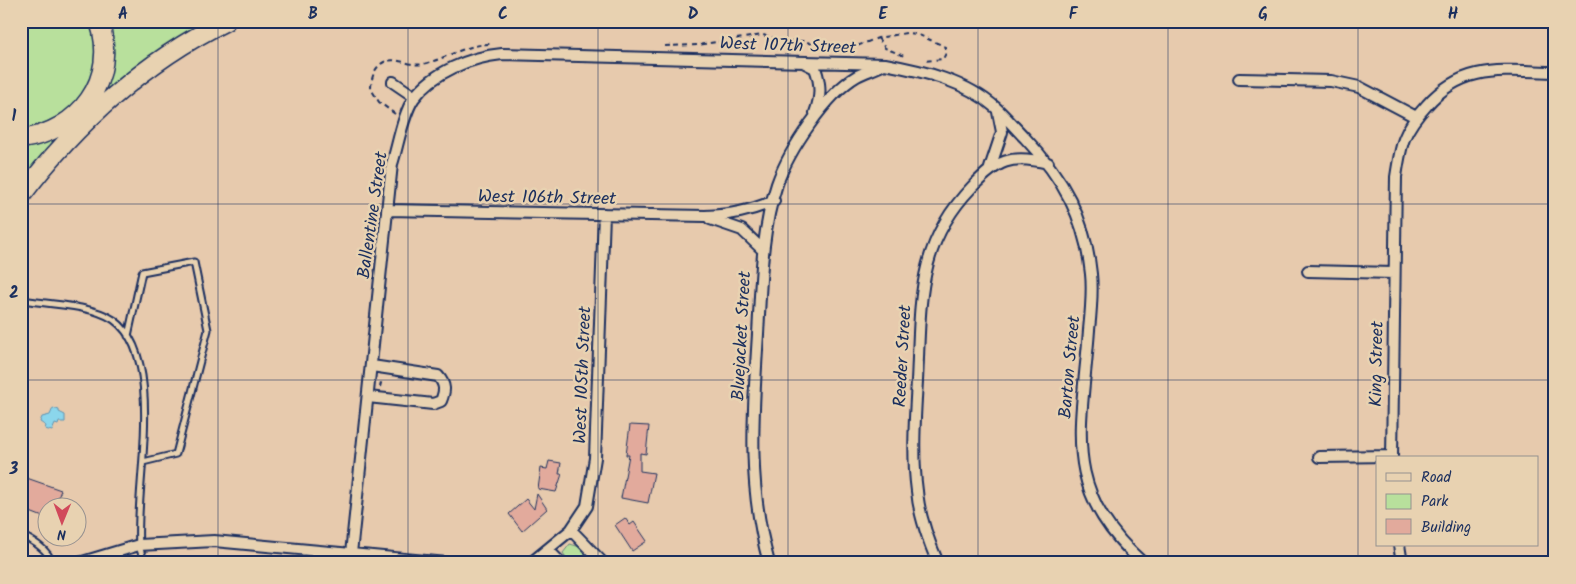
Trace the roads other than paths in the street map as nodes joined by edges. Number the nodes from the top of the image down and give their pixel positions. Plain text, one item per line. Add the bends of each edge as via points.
1 (99, 21) edge
2 (226, 21) edge
3 (802, 61) junction
4 (885, 64) junction
5 (1555, 72) edge
6 (1239, 79) dead end
7 (393, 82) dead end
8 (414, 97) junction
9 (995, 107) junction
10 (1416, 117) junction
11 (812, 121) junction
12 (21, 140) edge
13 (1049, 163) junction
14 (990, 168) junction
15 (21, 196) edge
16 (774, 201) junction
17 (388, 210) junction
18 (604, 214) junction
19 (705, 216) junction
20 (762, 249) junction
21 (1308, 271) dead end
22 (1394, 272) junction
23 (21, 300) edge
24 (128, 336) junction
25 (372, 366) junction
26 (368, 397) junction
27 (1392, 456) edge
28 (1376, 457) edge
29 (1319, 458) dead end
30 (143, 462) junction
31 (571, 530) junction
32 (21, 535) edge
33 (139, 545) junction
34 (1399, 546) edge
35 (548, 550) junction
36 (350, 558) edge
37 (52, 563) edge
38 (79, 563) edge
39 (145, 563) edge
40 (448, 563) edge
41 (526, 563) edge
42 (561, 563) edge
43 (602, 563) edge
44 (769, 563) edge
45 (938, 563) edge
46 (1143, 563) edge
47 (1402, 563) edge

1 - 12 highway via 104,57 96,87 88,101 70,121 48,134
2 - 15 highway via 171,52 117,93 76,130
3 - 4 street, West 107th Street
3 - 8 street, West 107th Street via 502,54 468,61 448,70
3 - 11 street, Bluejacket Street via 815,68 820,83 820,101
4 - 9 street, West 107th Street via 947,80
4 - 11 street, Bluejacket Street via 857,76 832,97
5 - 10 street via 1488,72 1467,76 1441,89
6 - 10 street via 1331,81 1366,90
7 - 8 street
8 - 17 street, Ballentine Street via 392,164
9 - 13 street, West 107th Street
9 - 14 street, Reeder Street via 1002,132
10 - 22 street, King Street via 1405,132 1400,147 1396,177
11 - 16 street, Bluejacket Street via 788,161
13 - 14 street, Reeder Street via 1028,158 1001,162
13 - 46 street, Barton Street via 1078,216 1091,274 1092,298 1080,419 1084,471 1091,495 1114,535
14 - 45 street, Reeder Street via 944,221 923,280 914,467 922,518
16 - 19 street, West 106th Street via 732,216
16 - 20 street, Bluejacket Street
17 - 18 street, West 106th Street
17 - 25 street, Ballentine Street
18 - 19 street, West 106th Street
18 - 31 street, West 105th Street via 595,458 587,506
19 - 20 street, West 106th Street via 742,230
20 - 44 street, Bluejacket Street via 752,439 756,500
21 - 22 street
22 - 27 street, King Street
23 - 24 lane via 95,311 114,320
24 - 30 lane via 140,358 142,374
24 - 30 lane via 142,272 194,262 208,330 206,340 176,454
25 - 26 street, Ballentine Street
25 - 26 street via 438,376 444,382 445,391 441,401 433,404
26 - 36 street, Ballentine Street
28 - 29 street, King Street
30 - 33 lane
31 - 35 street, West 105th Street
31 - 43 street
32 - 37 lane via 40,546
33 - 36 street via 214,541
33 - 38 street
33 - 39 lane
34 - 47 street
35 - 41 street, West 105th Street
35 - 42 street
36 - 40 street

